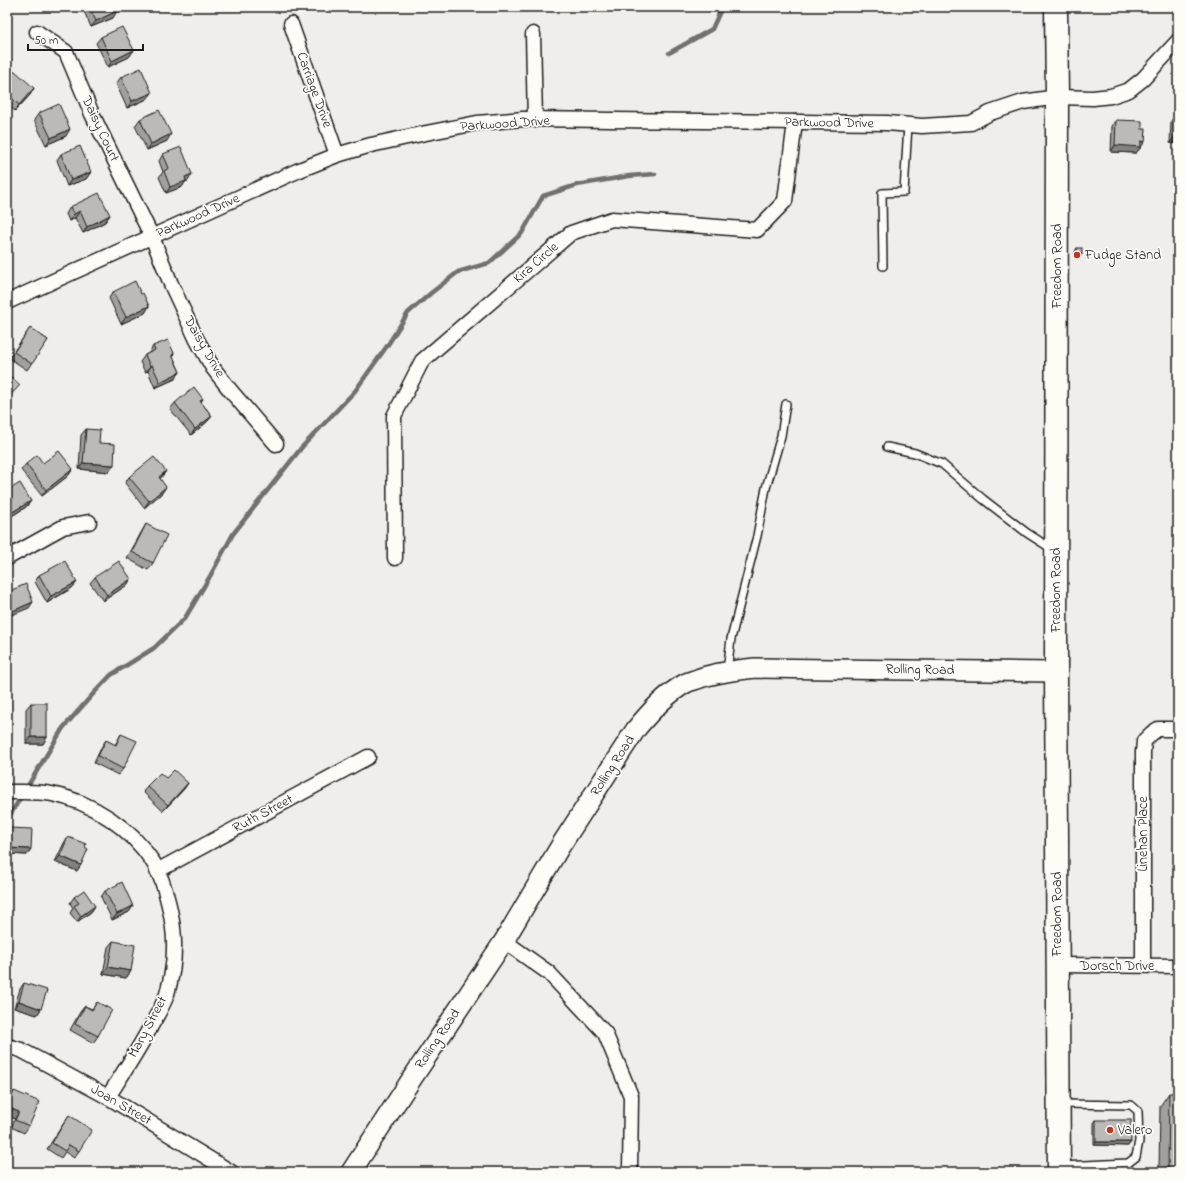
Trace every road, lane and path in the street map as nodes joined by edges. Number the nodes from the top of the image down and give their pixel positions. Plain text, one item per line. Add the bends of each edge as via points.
1 (1056, 7) edge
2 (291, 24) dead end
3 (37, 32) dead end
4 (533, 34) dead end
5 (1178, 41) edge
6 (1057, 97) junction
7 (535, 120) junction
8 (795, 122) junction
9 (908, 125) junction
10 (337, 155) junction
11 (152, 237) junction
12 (883, 266) dead end
13 (7, 302) edge
14 (786, 404) dead end
15 (276, 444) dead end
16 (887, 447) dead end
17 (89, 522) dead end
18 (1056, 551) junction
19 (7, 558) edge
20 (395, 558) dead end
21 (727, 671) junction
22 (1056, 672) junction
23 (1178, 729) edge
24 (368, 757) dead end
25 (7, 792) edge
26 (157, 871) junction
27 (504, 941) junction
28 (1143, 965) junction
29 (1057, 966) junction
30 (1178, 966) edge
31 (7, 1046) edge
32 (108, 1096) junction
33 (1058, 1104) junction
34 (1059, 1169) edge
35 (231, 1172) edge
36 (351, 1172) edge
37 (630, 1172) edge

1 - 6 main road, Freedom Road
2 - 10 street, Carriage Drive
3 - 11 street, Daisy Court via 66,52 92,114
4 - 7 street
5 - 6 street, Parkwood Drive via 1143,80 1129,90 1111,96
6 - 9 street, Parkwood Drive via 1022,102 990,113 971,123
6 - 18 main road, Freedom Road
7 - 8 street, Parkwood Drive
7 - 10 street, Parkwood Drive via 477,123 371,145
8 - 9 street, Parkwood Drive
8 - 20 street, Kira Circle via 785,201 757,230 612,219 571,233 422,361 394,416
9 - 12 lane via 904,192 882,193
10 - 11 street, Parkwood Drive
11 - 13 street, Parkwood Drive
11 - 15 street, Daisy Drive via 197,340 213,368
14 - 21 lane via 781,436 766,488 758,536 731,639
16 - 18 lane via 915,453 942,464 1014,524
17 - 19 street via 63,527
18 - 22 main road, Freedom Road
21 - 22 street, Rolling Road via 763,668
21 - 27 street, Rolling Road via 687,682 649,712 561,845
22 - 29 main road, Freedom Road
23 - 28 street, Linehan Place via 1158,729 1144,741
24 - 26 street, Ruth Street
25 - 26 street, Mary Street via 51,793 89,806 122,827 142,847
26 - 32 street, Mary Street via 168,900 174,934 172,971 166,995 156,1017
27 - 36 street, Rolling Road
27 - 37 street via 548,973 605,1033 631,1096
28 - 29 street, Dorsch Drive
28 - 30 street, Dorsch Drive
29 - 33 main road, Freedom Road
31 - 32 street, Joan Street via 21,1050
32 - 35 street, Joan Street
33 - 34 main road, Freedom Road
33 - 34 lane via 1131,1105 1138,1111 1136,1157 1128,1163

